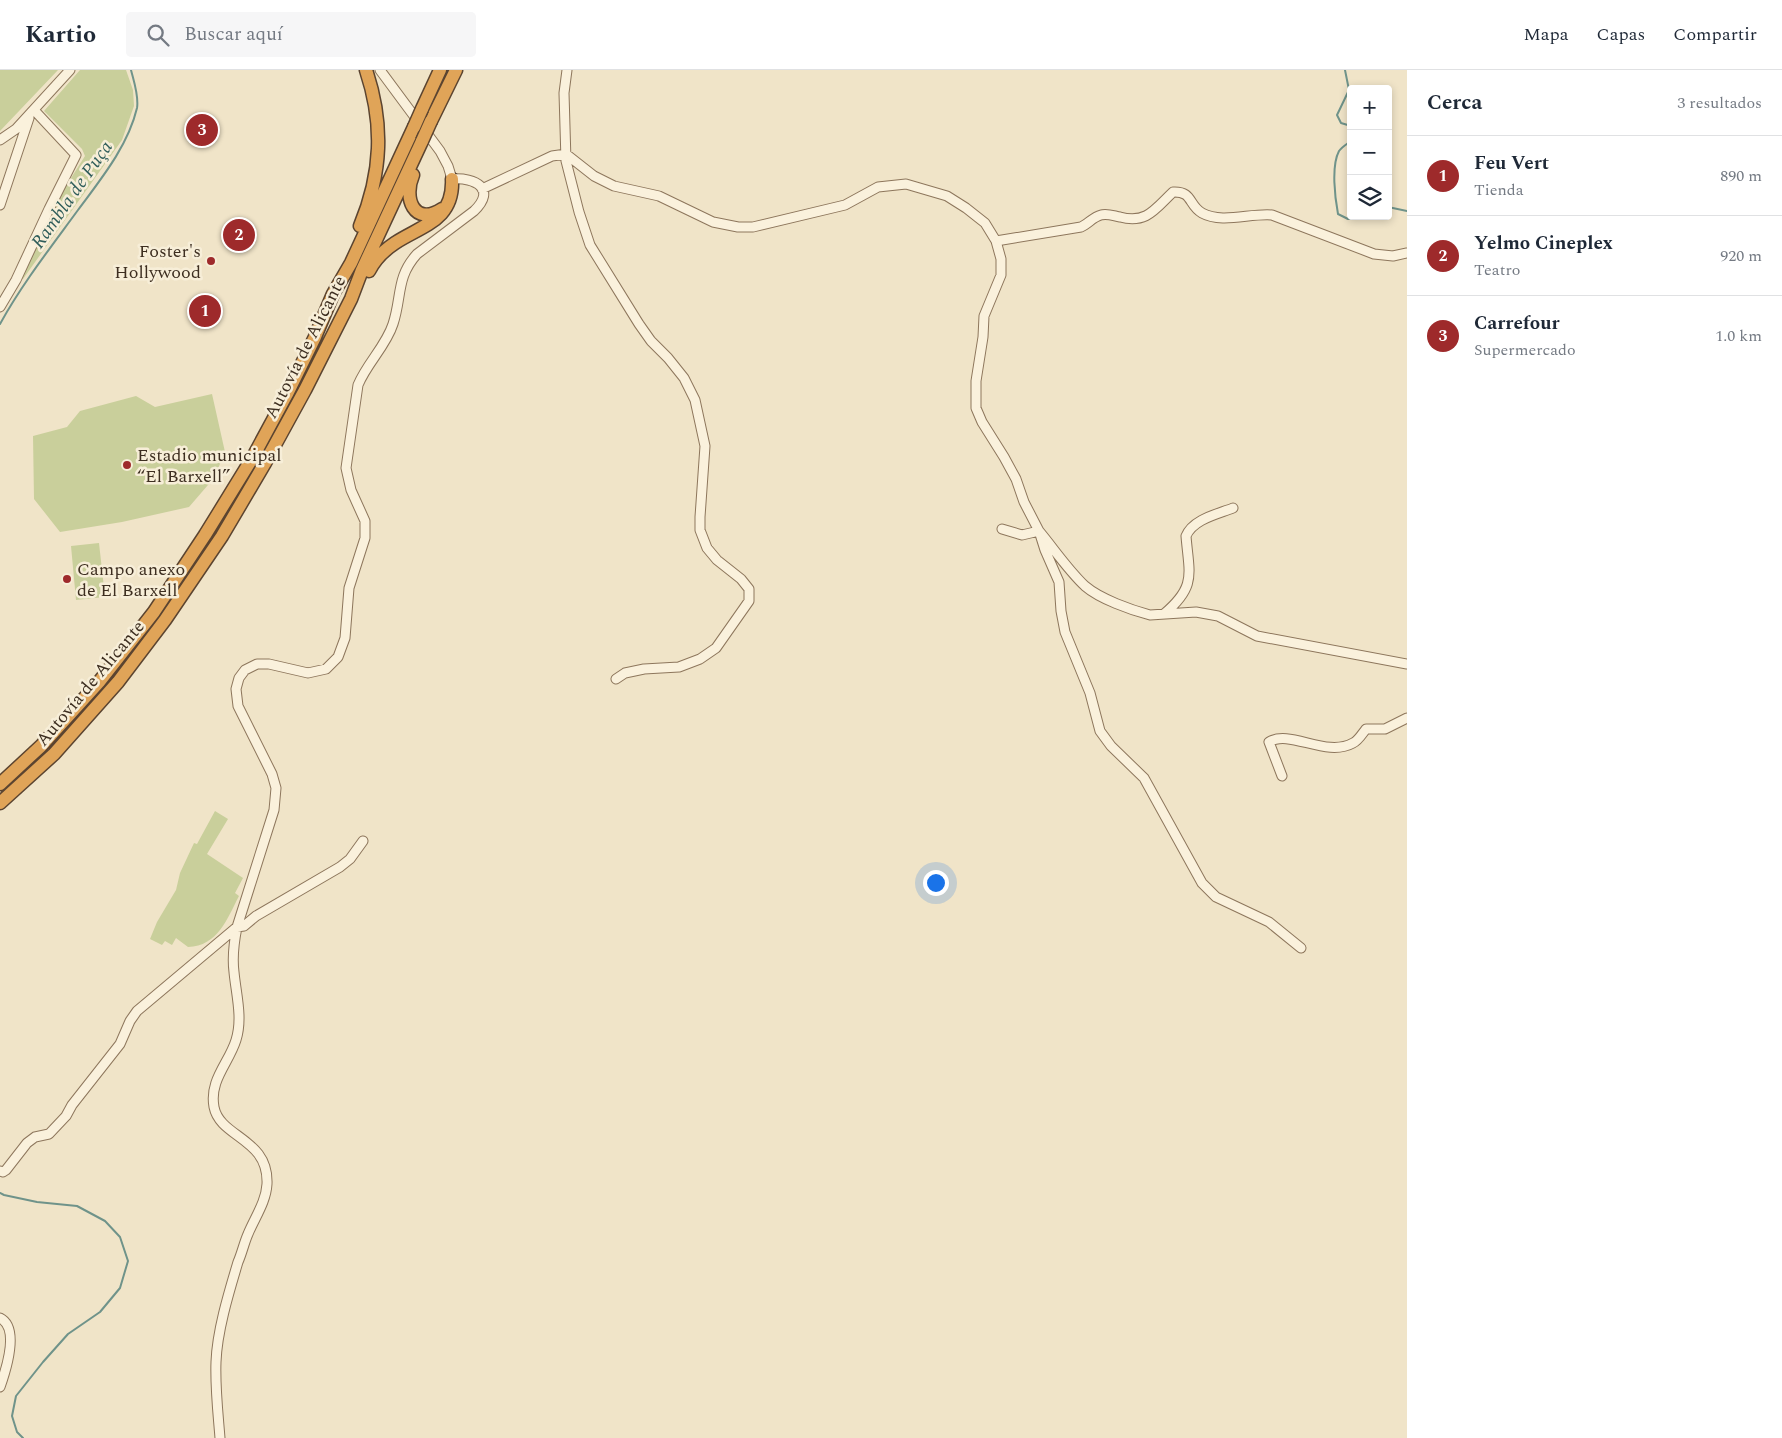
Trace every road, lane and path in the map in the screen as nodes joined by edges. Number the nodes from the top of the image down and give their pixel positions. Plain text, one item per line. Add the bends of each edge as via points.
1 (70, 70) edge
2 (366, 70) edge
3 (380, 70) edge
4 (440, 70) edge
5 (456, 70) edge
6 (567, 70) edge
7 (32, 113) junction
8 (1, 138) edge
9 (422, 141) junction
10 (566, 154) junction
11 (452, 178) junction
12 (3, 188) edge
13 (482, 189) junction
14 (448, 204) junction
15 (0, 205) edge
16 (996, 241) junction
17 (1407, 253) edge
18 (334, 294) junction
19 (351, 298) junction
20 (0, 307) edge
21 (1233, 508) dead end
22 (1002, 529) dead end
23 (1040, 532) junction
24 (1164, 614) junction
25 (1407, 664) edge
26 (616, 679) dead end
27 (1407, 718) edge
28 (1282, 776) dead end
29 (0, 784) edge
30 (2, 802) edge
31 (363, 842) dead end
32 (237, 927) junction
33 (1301, 948) dead end
34 (0, 1171) edge
35 (0, 1318) edge
36 (0, 1387) edge
37 (220, 1438) edge

1 - 7 street
2 - 18 highway via 378,116 377,170
3 - 11 street via 440,151
4 - 18 highway, Autovía de Alicante, bridge
5 - 9 highway, Autovía de Alicante, bridge
6 - 10 street via 564,94
7 - 8 street
7 - 12 street
7 - 20 street via 76,155
9 - 14 highway via 419,160 409,184 410,202 416,211 426,215
9 - 19 highway, Autovía de Alicante
10 - 13 street via 552,156
10 - 16 street via 594,176 614,186 659,196 713,222 738,227 765,225 844,205 878,187 906,184 947,196 966,208 985,223
10 - 26 street via 590,245 638,324 684,378 695,400 705,446 700,530 707,548 749,589 749,601 716,648 700,659 679,667 625,672
11 - 13 street via 472,180
11 - 14 highway
12 - 15 street
13 - 32 street via 484,198 478,206 417,254 404,271 393,324 358,385 346,468 364,521 365,538 349,588 345,638 338,657 326,668 308,673 257,664 245,670 239,678 236,689 238,706 276,788 274,810
14 - 19 highway via 429,225 384,251
16 - 17 street via 1081,227 1099,215 1139,219 1149,215 1173,192 1180,191 1202,213 1219,218 1272,215 1374,254 1393,256
16 - 23 street via 1001,275 984,316 976,408 1008,464
18 - 29 highway, Autovía de Alicante via 253,458 160,604 99,682 41,746
19 - 30 highway, Autovía de Alicante via 265,463 222,536 165,620 118,682 60,747
21 - 24 street via 1201,521 1188,531 1191,573 1186,589
22 - 23 street via 1022,535
23 - 24 street via 1086,587 1142,613
23 - 33 street via 1060,582 1065,632 1090,693 1100,731 1144,778 1202,883 1216,897 1269,922
24 - 25 street via 1196,612 1218,616 1257,636
27 - 28 street via 1393,727 1366,729 1353,743 1331,749 1273,739 1269,742
31 - 32 street via 340,867 244,926
32 - 34 street via 137,1011 116,1050 66,1116 49,1134 35,1137 27,1143 6,1170
32 - 37 street via 233,947 239,1022 236,1039 212,1093 214,1108 221,1120 262,1159 267,1185 265,1199 248,1234 234,1277 221,1329 216,1361
35 - 36 street via 8,1324 10,1332

